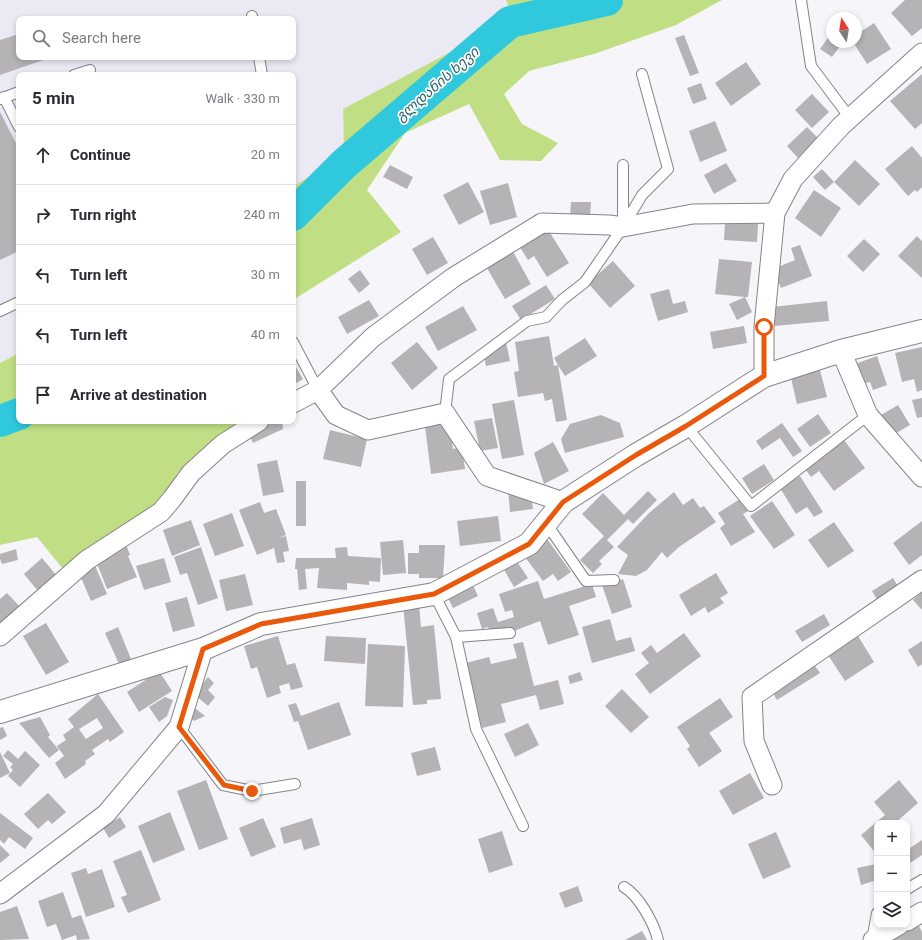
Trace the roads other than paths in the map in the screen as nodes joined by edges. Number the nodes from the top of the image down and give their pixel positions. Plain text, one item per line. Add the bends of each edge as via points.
1 (801, 0) edge
2 (922, 53) edge
3 (260, 60) edge
4 (90, 70) dead end
5 (84, 72) edge
6 (262, 72) edge
7 (642, 74) dead end
8 (16, 93) edge
9 (2, 98) edge
10 (850, 118) junction
11 (16, 122) edge
12 (622, 165) dead end
13 (775, 213) junction
14 (623, 227) junction
15 (16, 303) edge
16 (0, 311) edge
17 (922, 331) edge
18 (296, 348) edge
19 (841, 351) junction
20 (764, 376) junction
21 (318, 390) junction
22 (296, 401) edge
23 (445, 413) junction
24 (868, 415) junction
25 (254, 424) edge
26 (686, 426) junction
27 (922, 477) edge
28 (563, 502) junction
29 (546, 523) junction
30 (614, 580) dead end
31 (922, 580) edge
32 (434, 594) junction
33 (510, 633) dead end
34 (0, 636) edge
35 (456, 637) junction
36 (203, 649) junction
37 (0, 712) edge
38 (179, 727) junction
39 (295, 784) dead end
40 (772, 785) dead end
41 (523, 826) dead end
42 (922, 880) edge
43 (624, 887) dead end
44 (910, 888) edge
45 (0, 894) edge
46 (922, 912) edge
47 (910, 918) edge
48 (874, 928) edge
49 (894, 928) edge
50 (658, 940) edge
51 (872, 940) edge

1 - 10 lane via 811,66
2 - 10 street
3 - 6 lane
4 - 5 lane
7 - 14 lane via 668,169 642,195
8 - 9 lane
9 - 11 lane
10 - 13 street via 793,179
12 - 14 lane
13 - 14 street via 694,214
13 - 20 street via 764,327
14 - 21 street via 542,223 454,277 373,336
14 - 23 lane via 585,282 546,317 527,322 449,379
15 - 16 lane
17 - 19 street
18 - 21 lane
19 - 20 street
19 - 24 street
20 - 26 street
21 - 22 street
21 - 23 street via 336,415 368,430
23 - 28 street via 487,476
24 - 26 lane via 751,506
24 - 27 street
25 - 34 street via 223,444 191,473 161,512 87,560
26 - 28 street
28 - 29 street
29 - 30 lane via 586,582
29 - 32 street via 529,544
31 - 40 street via 752,697 754,741
32 - 35 lane
32 - 36 street via 261,624
33 - 35 lane
35 - 41 lane via 476,729
36 - 37 street
36 - 38 street
38 - 39 lane via 224,785 252,791
38 - 45 street via 106,814
42 - 44 lane
43 - 50 lane via 644,908
46 - 47 street
48 - 51 lane
49 - 51 street

